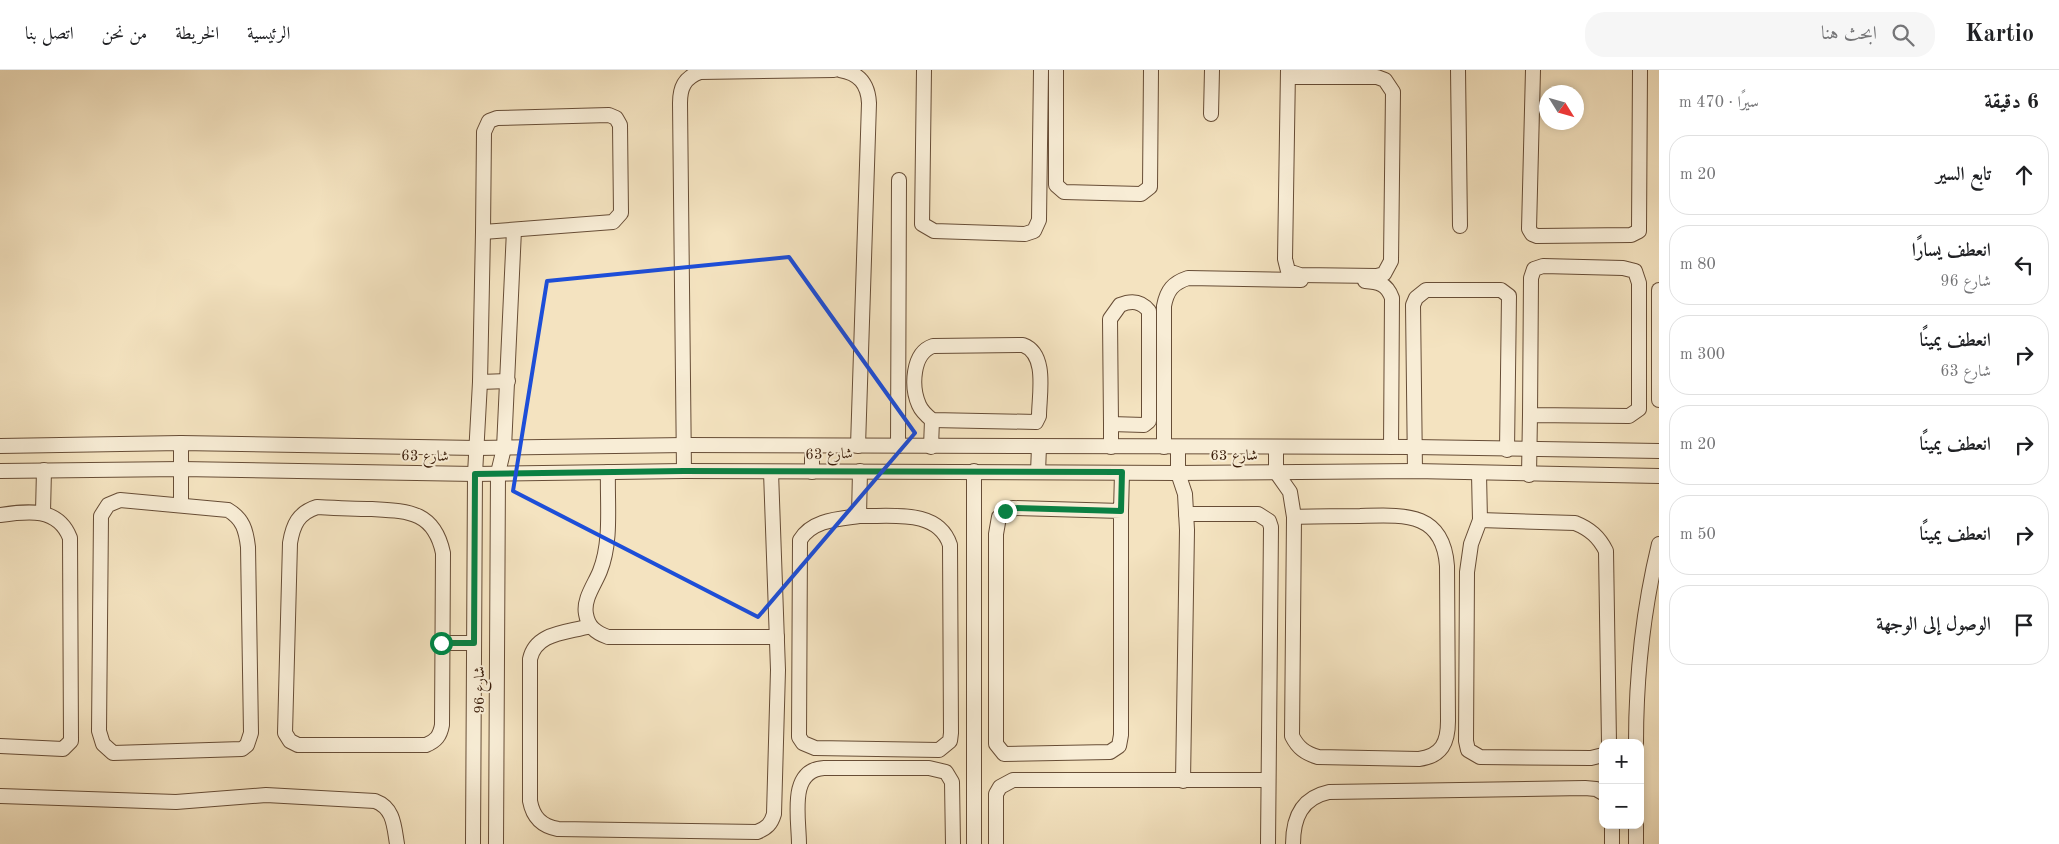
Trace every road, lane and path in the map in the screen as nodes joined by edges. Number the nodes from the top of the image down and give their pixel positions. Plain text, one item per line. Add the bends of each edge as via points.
1 (834, 70) edge
2 (840, 70) edge
3 (924, 70) edge
4 (1041, 70) edge
5 (1056, 70) edge
6 (1151, 70) edge
7 (1212, 70) edge
8 (1458, 70) edge
9 (1533, 70) edge
10 (1640, 70) edge
11 (1288, 73) edge
12 (1211, 114) dead end
13 (899, 180) dead end
14 (1460, 226) dead end
15 (514, 230) junction
16 (483, 232) junction
17 (1659, 290) edge
18 (508, 381) junction
19 (480, 382) junction
20 (1659, 400) edge
21 (1530, 415) junction
22 (932, 420) junction
23 (1030, 423) junction
24 (1111, 424) junction
25 (181, 443) junction
26 (0, 446) edge
27 (684, 446) junction
28 (858, 446) junction
29 (898, 446) junction
30 (931, 446) junction
31 (812, 447) junction
32 (1034, 447) junction
33 (1111, 447) junction
34 (1391, 447) junction
35 (1414, 447) junction
36 (477, 448) junction
37 (504, 448) junction
38 (1171, 448) junction
39 (1276, 448) junction
40 (1507, 450) junction
41 (1529, 450) junction
42 (1659, 451) edge
43 (182, 469) junction
44 (44, 470) junction
45 (0, 471) edge
46 (684, 471) junction
47 (860, 471) junction
48 (974, 471) junction
49 (1415, 471) junction
50 (608, 472) junction
51 (771, 472) junction
52 (812, 472) junction
53 (1038, 472) junction
54 (1122, 472) junction
55 (1276, 472) junction
56 (1178, 473) junction
57 (475, 474) junction
58 (498, 474) junction
59 (1478, 474) junction
60 (1529, 475) junction
61 (1659, 476) edge
62 (181, 505) junction
63 (1121, 511) junction
64 (43, 512) junction
65 (1186, 514) junction
66 (0, 515) edge
67 (860, 516) junction
68 (1294, 517) junction
69 (1480, 520) junction
70 (1659, 544) edge
71 (590, 626) junction
72 (777, 636) junction
73 (441, 643) junction
74 (474, 643) junction
75 (1609, 739) edge
76 (1636, 739) edge
77 (0, 746) edge
78 (1599, 756) edge
79 (1183, 780) junction
80 (1268, 780) junction
81 (1599, 791) edge
82 (0, 796) edge
83 (1612, 829) edge
84 (1636, 829) edge
85 (397, 844) edge
86 (473, 844) edge
87 (496, 844) edge
88 (799, 844) edge
89 (952, 844) edge
90 (974, 844) edge
91 (996, 844) edge
92 (1268, 844) edge
93 (1293, 844) edge
94 (1612, 844) edge
95 (1636, 844) edge

1 - 27 lane via 700,72 686,79 682,86
2 - 28 lane via 858,77 869,93
3 - 4 lane via 922,224 934,231 1025,234 1034,231 1039,220
5 - 6 lane via 1056,185 1064,192 1142,194 1150,186
7 - 12 lane
8 - 14 lane
9 - 10 lane via 1529,228 1537,236 1634,234 1639,231
11 - 11 lane via 1285,259 1288,271 1300,275 1384,274 1391,261 1393,92 1390,85 1377,77
13 - 29 lane
15 - 16 lane
15 - 16 lane, شارع 96 via 619,219 620,125 616,118 609,115 497,118 489,121 484,132
15 - 18 lane, شارع 96
16 - 19 lane, شارع 96
17 - 20 lane
18 - 19 lane
18 - 37 lane, شارع 96
19 - 36 lane, شارع 96
21 - 21 lane via 1635,414 1639,402 1639,283 1635,271 1629,268 1543,266 1534,269 1531,278
21 - 41 lane
22 - 23 lane
22 - 23 lane via 919,406 916,396 917,362 925,348 1023,345 1034,351 1039,362 1039,416 1036,422
22 - 30 lane
23 - 32 lane
24 - 24 lane via 1110,319 1120,305 1136,302 1149,311 1150,420 1144,425
24 - 33 lane
25 - 26 lane, شارع 63
25 - 36 lane, شارع 63
25 - 43 lane
27 - 31 lane, شارع 63
27 - 37 lane, شارع 63
27 - 46 lane
28 - 29 lane, شارع 63
28 - 31 lane, شارع 63
29 - 30 lane, شارع 63
30 - 32 lane, شارع 63
31 - 52 lane
32 - 33 lane, شارع 63
32 - 53 lane
33 - 38 lane, شارع 63
34 - 35 lane, شارع 63
34 - 38 lane via 1392,298 1385,286 1371,282 1188,278 1171,287 1164,306
34 - 39 lane, شارع 63
35 - 40 lane, شارع 63
35 - 40 lane via 1413,311 1416,298 1426,290 1500,290 1507,293 1510,300
35 - 49 lane
36 - 37 lane, شارع 63
36 - 57 lane, شارع 96
37 - 58 lane, شارع 96
38 - 39 lane, شارع 63
38 - 56 lane
39 - 55 lane
40 - 41 lane, شارع 63
41 - 42 lane, شارع 63
41 - 60 lane
43 - 44 lane, شارع 63
43 - 57 lane, شارع 63
43 - 62 lane
44 - 45 lane, شارع 63
44 - 64 lane
46 - 50 lane, شارع 63
46 - 51 lane, شارع 63
47 - 48 lane, شارع 63
47 - 52 lane, شارع 63
47 - 67 lane
48 - 53 lane, شارع 63
48 - 90 lane
49 - 55 lane, شارع 63
49 - 59 lane, شارع 63
50 - 58 lane, شارع 63
50 - 71 lane via 606,553 587,599 586,613
51 - 52 lane, شارع 63
51 - 72 lane
53 - 54 lane, شارع 63
54 - 56 lane, شارع 63
54 - 63 lane
55 - 56 lane, شارع 63
55 - 68 lane via 1290,492
56 - 65 lane via 1185,494
57 - 58 lane, شارع 63
57 - 74 lane, شارع 96
58 - 87 lane, شارع 96
59 - 60 lane, شارع 63
59 - 69 lane
60 - 61 lane, شارع 63
62 - 62 lane via 120,500 108,505 101,516 100,732 103,744 113,753 235,750 247,745 251,739 248,547 244,525 228,510
63 - 63 lane via 1013,508 999,517 996,534 996,744 1004,754 1110,752 1119,746
64 - 66 lane
64 - 77 lane via 60,522 70,538 71,740 63,749
65 - 79 lane
65 - 80 lane via 1258,514 1269,521 1271,527
67 - 67 lane via 824,522 805,532 800,540 799,737 815,748 939,750 946,746 951,733 950,545 947,536 927,520
68 - 68 lane via 1292,736 1297,746 1318,757 1420,759 1434,755 1445,744 1448,734 1447,566 1442,541 1434,530 1412,517
69 - 75 lane via 1575,523 1594,533 1601,541 1606,551
69 - 78 lane via 1467,572 1468,750 1475,756 1486,757
70 - 76 lane via 1641,637
71 - 72 lane via 608,638
71 - 72 lane via 542,639 530,659 530,801 536,817 549,827 749,832 766,828 774,814
73 - 73 lane via 442,726 434,741 426,745 298,745 290,741 285,733 290,543 294,524 300,516 317,507 407,511 425,519 437,534 443,553
73 - 74 lane
74 - 86 lane, شارع 96
79 - 80 lane
79 - 91 lane via 1022,780 1006,783 1000,788 995,802
80 - 92 lane
81 - 93 lane via 1585,788 1328,792 1306,803 1298,814 1293,826
82 - 85 lane via 176,802 266,795 375,801 391,814
83 - 94 lane
84 - 95 lane
88 - 89 lane via 798,790 806,773 815,768 929,768 946,772 952,782

